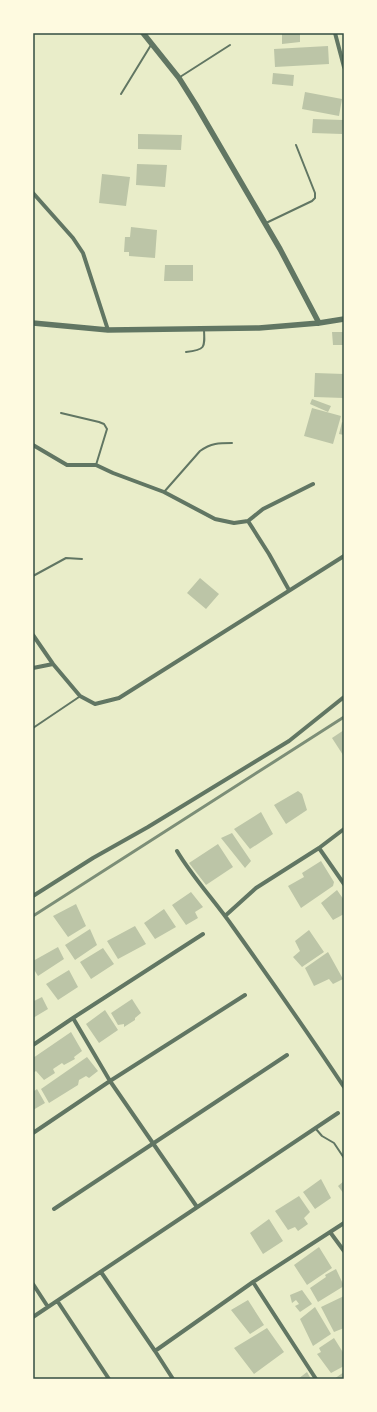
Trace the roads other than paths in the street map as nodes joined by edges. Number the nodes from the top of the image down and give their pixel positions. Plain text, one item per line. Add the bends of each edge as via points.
1 (143, 33) edge
2 (335, 33) edge
3 (152, 44) junction
4 (230, 45) dead end
5 (344, 65) edge
6 (179, 78) junction
7 (121, 94) dead end
8 (296, 145) dead end
9 (33, 193) edge
10 (265, 224) junction
11 (344, 319) edge
12 (33, 323) edge
13 (319, 323) junction
14 (204, 328) junction
15 (108, 330) junction
16 (186, 352) dead end
17 (62, 413) dead end
18 (232, 443) dead end
19 (33, 445) edge
20 (96, 465) junction
21 (313, 484) dead end
22 (164, 492) junction
23 (248, 521) junction
24 (344, 556) edge
25 (82, 559) dead end
26 (33, 576) edge
27 (289, 590) junction
28 (33, 635) edge
29 (53, 664) junction
30 (33, 668) edge
31 (80, 696) junction
32 (344, 697) edge
33 (33, 728) edge
34 (344, 829) edge
35 (319, 848) junction
36 (177, 851) dead end
37 (344, 884) edge
38 (33, 896) edge
39 (225, 916) junction
40 (203, 934) dead end
41 (245, 995) dead end
42 (73, 1018) junction
43 (33, 1045) edge
44 (288, 1055) dead end
45 (110, 1081) junction
46 (344, 1087) edge
47 (338, 1113) dead end
48 (316, 1128) junction
49 (33, 1133) edge
50 (152, 1143) junction
51 (344, 1158) edge
52 (197, 1207) junction
53 (54, 1209) dead end
54 (344, 1224) edge
55 (330, 1232) junction
56 (344, 1251) edge
57 (101, 1272) junction
58 (253, 1282) junction
59 (33, 1284) edge
60 (58, 1302) junction
61 (48, 1307) junction
62 (33, 1317) edge
63 (155, 1351) junction
64 (109, 1379) edge
65 (173, 1379) edge
66 (316, 1379) edge

1 - 3 street
2 - 5 street
3 - 6 street
3 - 7 lane
4 - 6 lane
6 - 10 street
8 - 10 lane via 315,198
9 - 15 street via 83,253
10 - 13 street
11 - 13 street
12 - 15 street
13 - 14 street via 259,328
14 - 15 street
14 - 16 lane via 203,348
17 - 20 lane via 104,424 107,429
18 - 22 lane via 213,443 200,451
19 - 20 street via 67,465
20 - 22 street
21 - 23 street via 263,510
22 - 23 street via 215,519 234,523
23 - 27 street
24 - 27 street
25 - 26 lane via 66,558
27 - 31 street via 119,698 95,704
28 - 29 street
29 - 30 street
29 - 31 street
31 - 33 lane
32 - 38 street via 289,741
34 - 35 street
35 - 37 street
35 - 39 street via 256,888
36 - 39 street
39 - 46 street
40 - 42 street
41 - 45 street
42 - 43 street
42 - 45 street
44 - 50 street
45 - 49 street
45 - 50 street
47 - 48 street
48 - 51 lane via 322,1136 334,1143
48 - 52 street
50 - 52 street
50 - 53 street
52 - 57 street
54 - 55 street
55 - 56 street
55 - 58 street
57 - 60 street
57 - 63 street
58 - 63 street
58 - 66 street
59 - 61 street
60 - 61 street
60 - 64 street
61 - 62 street
63 - 65 street

